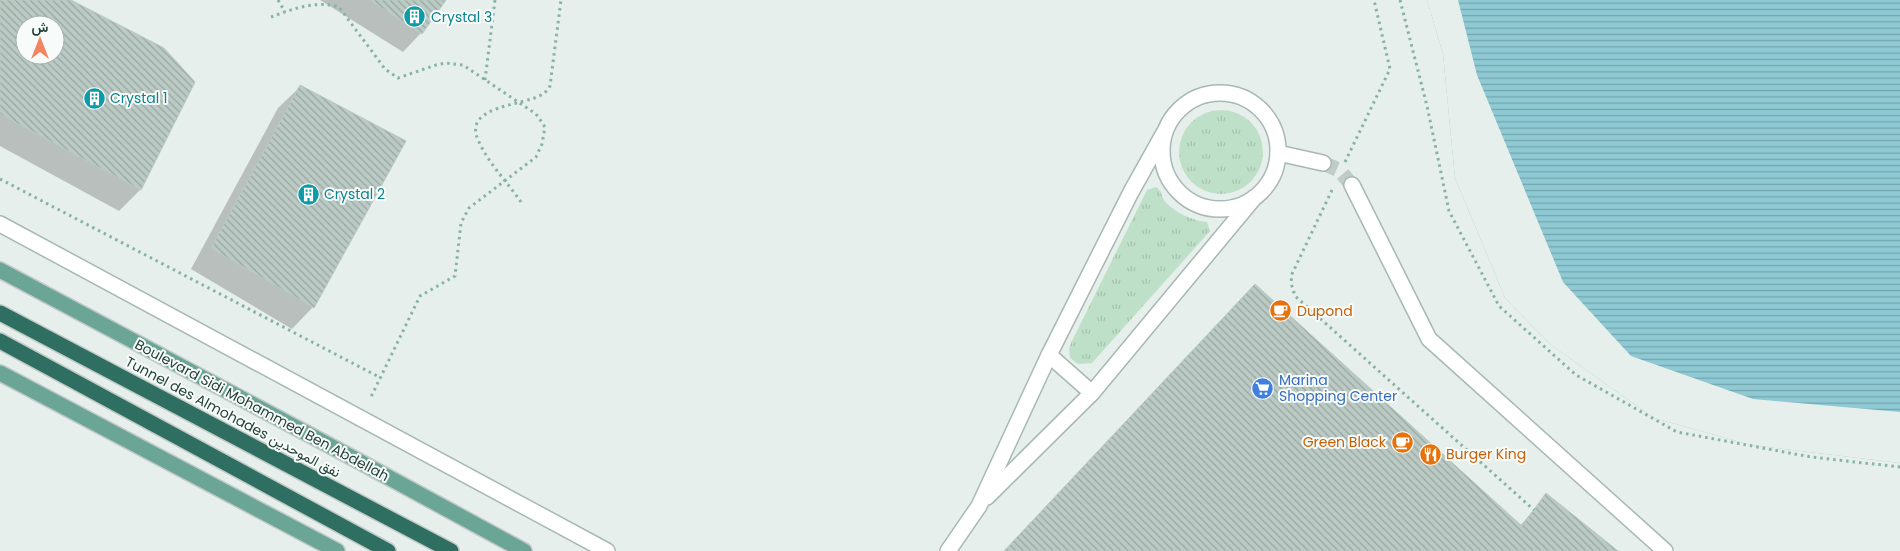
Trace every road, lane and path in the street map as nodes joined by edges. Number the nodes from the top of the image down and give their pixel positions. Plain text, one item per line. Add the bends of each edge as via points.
1 (278, 0) edge
2 (495, 0) edge
3 (560, 0) edge
4 (1374, 0) edge
5 (1400, 0) edge
6 (285, 12) junction
7 (271, 17) dead end
8 (485, 80) junction
9 (519, 102) junction
10 (1164, 134) junction
11 (1278, 153) junction
12 (1323, 163) tunnel mouth
13 (1342, 169) dead end
14 (0, 179) edge
15 (505, 180) junction
16 (1352, 185) tunnel mouth
17 (1334, 187) dead end
18 (1254, 198) junction
19 (521, 202) dead end
20 (0, 224) edge
21 (0, 270) edge
22 (0, 313) edge
23 (0, 341) edge
24 (1049, 355) junction
25 (0, 373) edge
26 (381, 378) junction
27 (1092, 393) junction
28 (360, 420) junction
29 (1900, 467) edge
30 (979, 506) junction
31 (1534, 510) dead end
32 (337, 551) edge
33 (388, 551) edge
34 (451, 551) edge
35 (524, 551) edge
36 (607, 551) edge
37 (948, 551) edge
38 (1665, 551) edge

1 - 6 path
2 - 8 path
3 - 9 path via 550,86 542,95
4 - 13 path via 1390,69
5 - 29 path via 1449,211 1498,306 1576,375 1677,432 1811,457
6 - 7 path
6 - 8 path via 314,1 331,2 339,7 385,68 398,78 436,65 455,63
8 - 9 path
9 - 15 path via 541,119 545,127 542,144 536,157
9 - 15 path via 490,111 481,117 477,125 478,142
10 - 11 lane via 1180,108 1193,100 1207,94 1237,95 1251,102 1272,124
10 - 18 lane via 1163,164 1168,178 1189,200 1218,209
10 - 24 lane via 1131,192
11 - 12 lane
11 - 18 lane via 1276,168 1269,182
14 - 26 path
15 - 19 path
15 - 26 path via 469,208 461,223 455,276 420,296
16 - 38 lane via 1429,339
17 - 31 path via 1292,274 1295,296
18 - 27 lane
20 - 28 lane
21 - 35 main road, Boulevard Sidi Mohammed Ben Abdellah
22 - 34 highway, Tunnel des Almohades نفق الموحدين
23 - 33 highway
24 - 27 lane
24 - 30 lane
25 - 32 main road
26 - 28 path
27 - 30 lane
28 - 36 lane
30 - 37 lane

